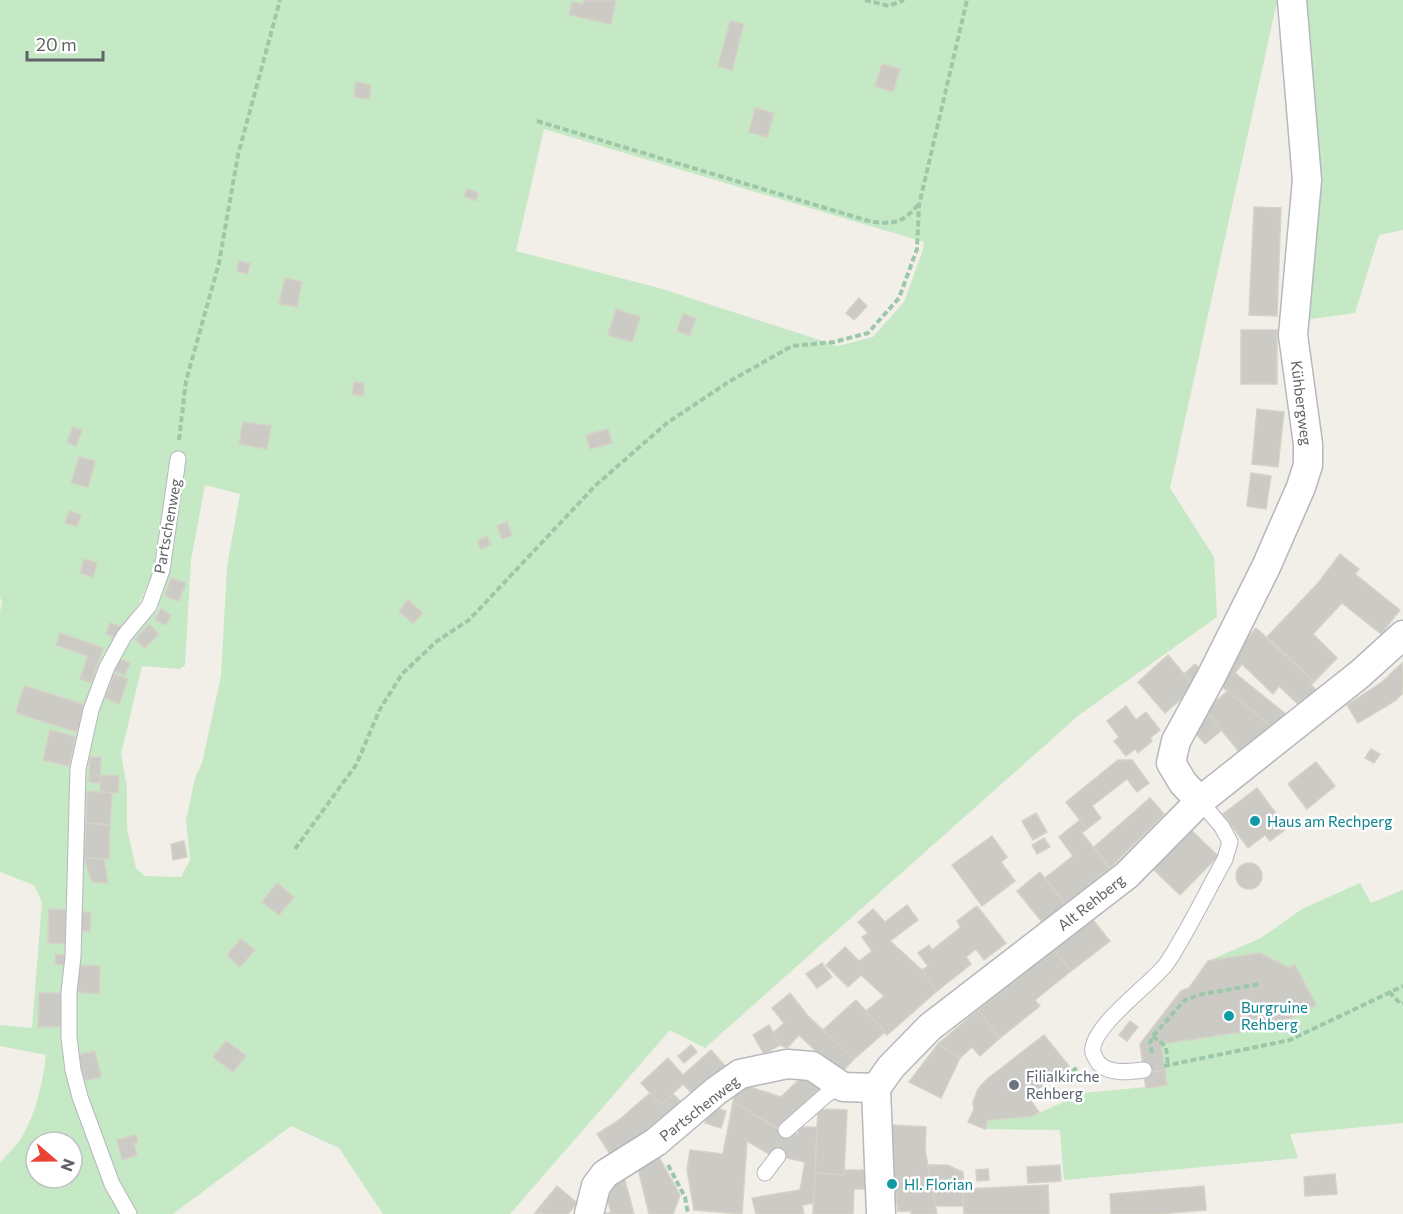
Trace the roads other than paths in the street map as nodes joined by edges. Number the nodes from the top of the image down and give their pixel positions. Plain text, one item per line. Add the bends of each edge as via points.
1 (1292, 0) edge
2 (178, 459) road end
3 (1403, 635) edge
4 (1200, 801) junction
5 (1148, 1065) road end
6 (843, 1087) junction
7 (876, 1088) junction
8 (786, 1130) dead end
9 (778, 1156) dead end
10 (765, 1173) dead end
11 (129, 1214) edge
12 (589, 1214) edge
13 (880, 1214) edge

1 - 4 street, Kühbergweg via 1307,180 1293,335 1308,465 1261,577 1176,741 1171,763
2 - 11 lane, Partschenweg via 162,570 149,606 124,636 107,667 91,710 78,769 69,1037 80,1097 112,1184
3 - 4 street, Alt Rehberg
4 - 5 lane via 1230,842 1225,859 1166,964 1104,1026 1094,1042 1093,1053 1100,1065 1113,1071 1129,1072
4 - 7 street, Alt Rehberg via 1127,875 930,1027
6 - 7 street
6 - 8 lane via 827,1094
6 - 12 street, Partschenweg via 812,1066 787,1064 740,1074 656,1142 604,1174 596,1186
7 - 13 street
9 - 10 lane

